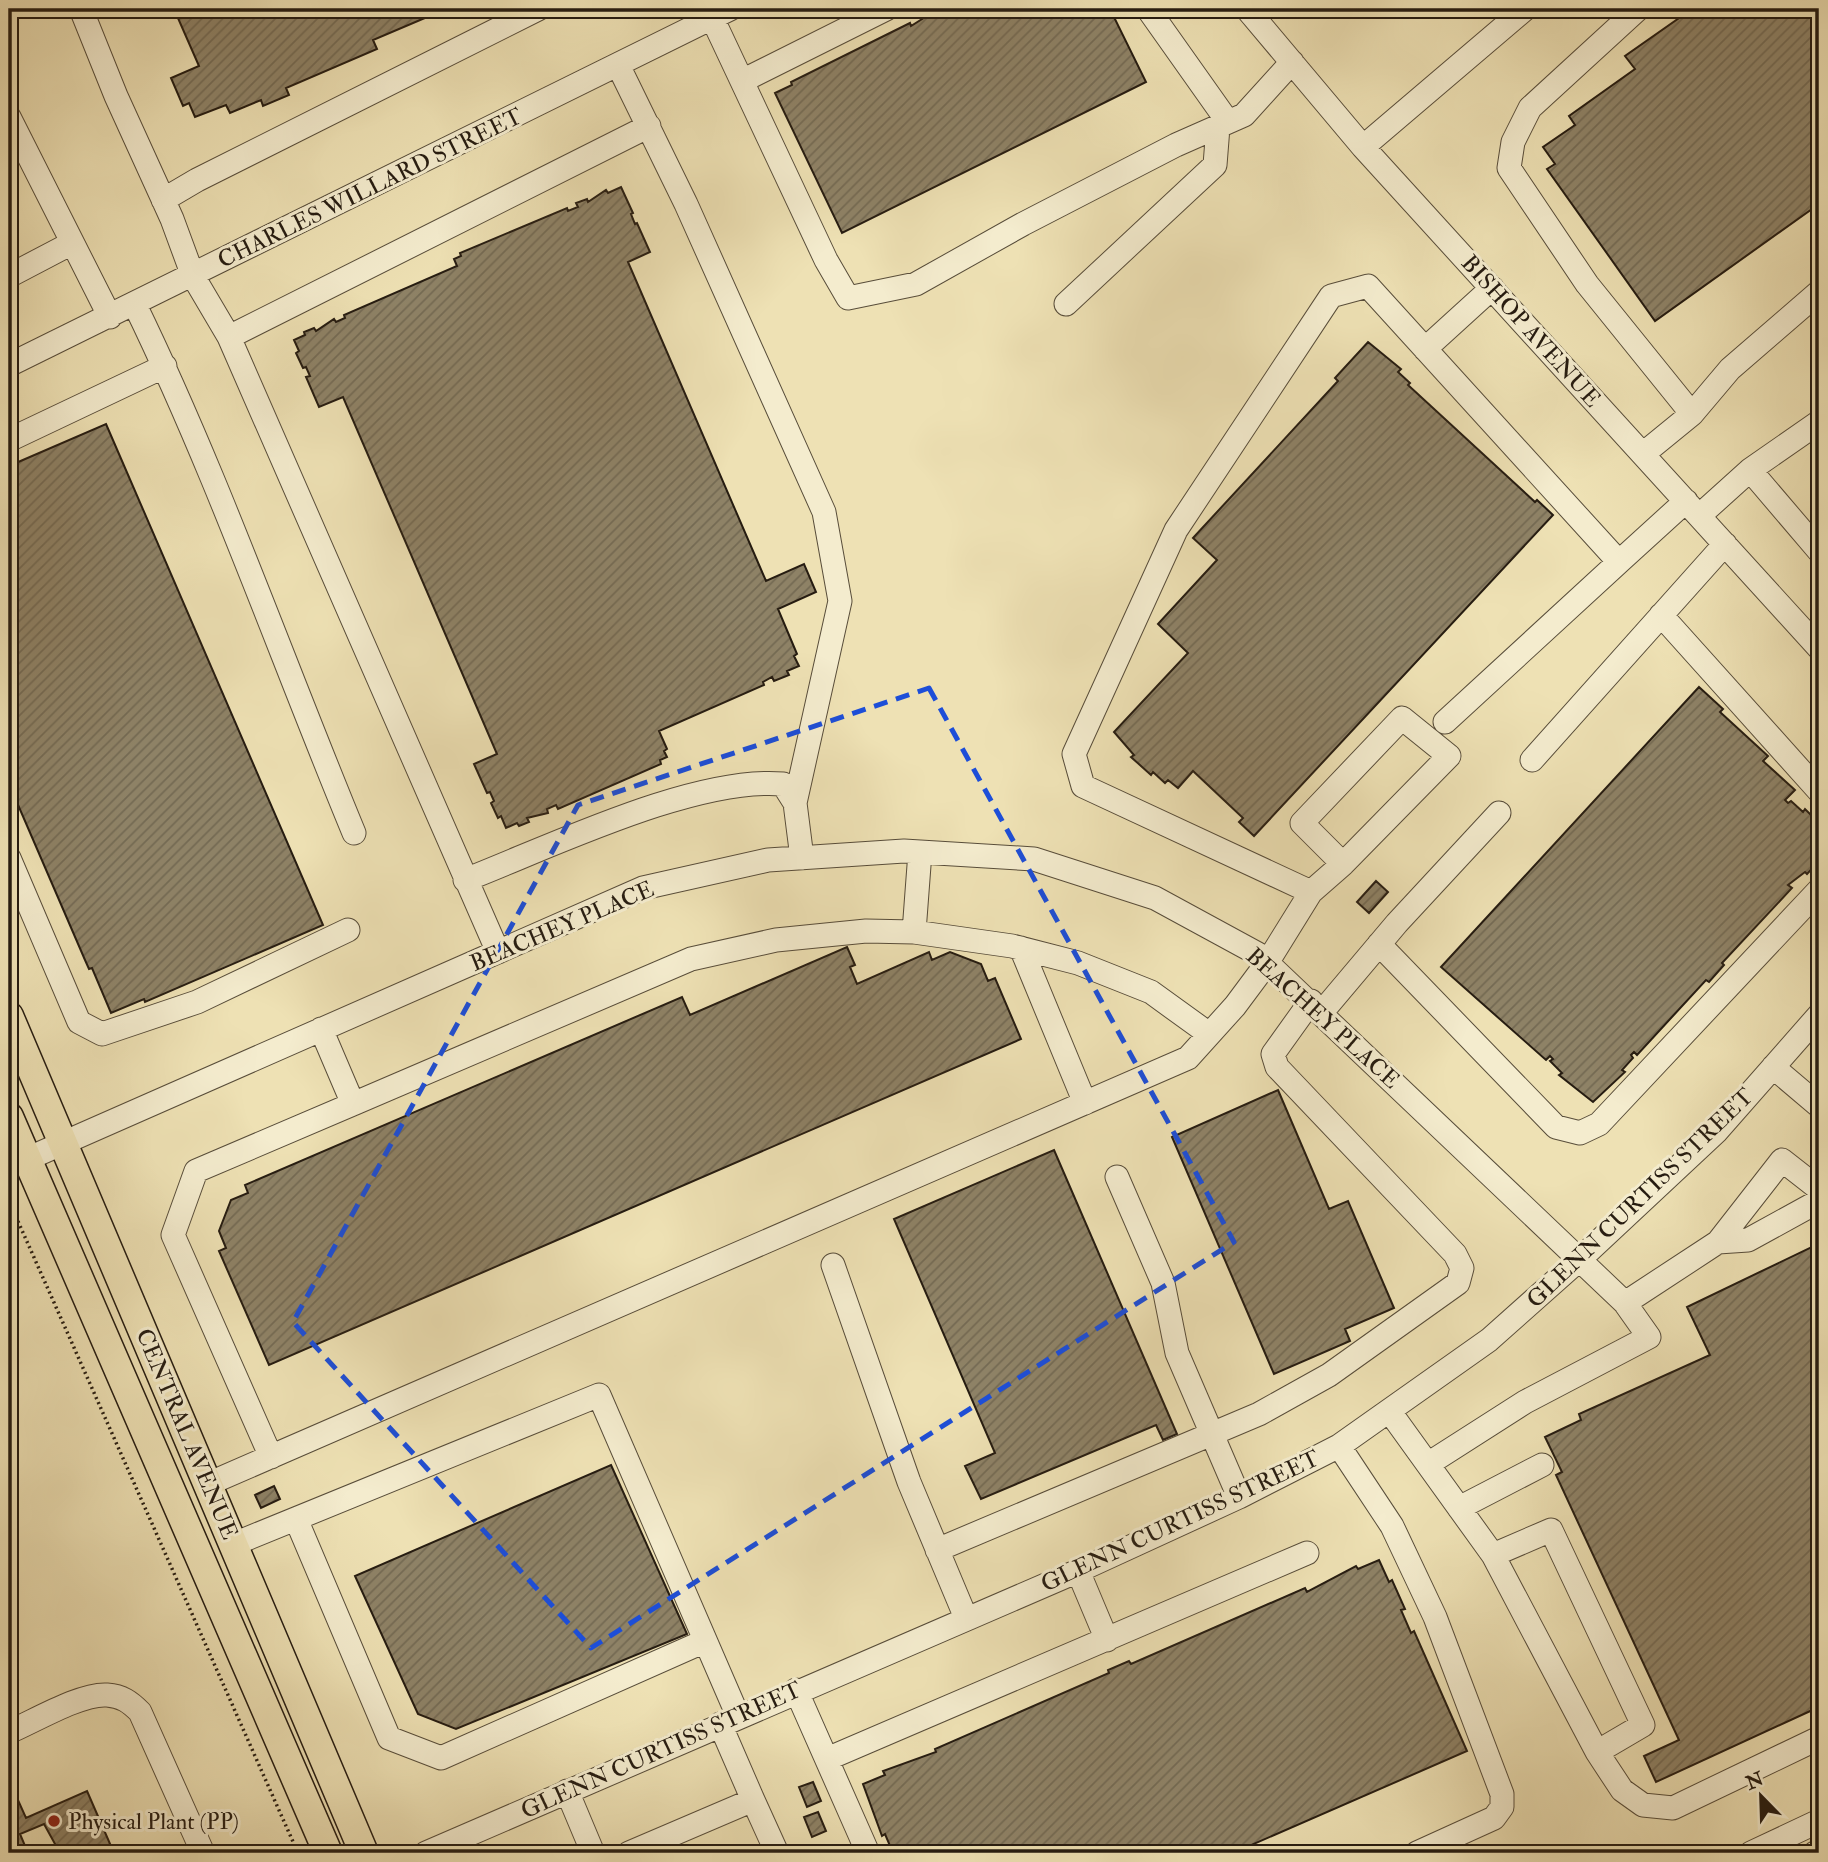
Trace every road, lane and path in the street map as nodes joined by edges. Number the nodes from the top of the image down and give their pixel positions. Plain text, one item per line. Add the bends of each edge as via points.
1 (80, 9) edge
2 (538, 9) edge
3 (886, 9) edge
4 (1147, 9) edge
5 (1247, 9) edge
6 (1525, 9) edge
7 (1638, 9) edge
8 (717, 12) edge
9 (1292, 62) junction
10 (618, 65) junction
11 (742, 81) junction
12 (9, 117) edge
13 (1223, 124) junction
14 (649, 126) junction
15 (1363, 146) junction
16 (163, 200) junction
17 (72, 243) junction
18 (9, 276) edge
19 (193, 276) junction
20 (1492, 288) junction
21 (1819, 292) edge
22 (1066, 304) dead end
23 (135, 305) junction
24 (110, 317) junction
25 (229, 337) junction
26 (1425, 349) junction
27 (9, 365) edge
28 (165, 366) junction
29 (1692, 414) junction
30 (1819, 422) edge
31 (9, 440) edge
32 (1643, 454) junction
33 (1750, 470) junction
34 (1692, 508) junction
35 (1725, 544) junction
36 (1819, 551) edge
37 (1619, 562) junction
38 (1661, 615) junction
39 (1819, 648) edge
40 (1445, 722) dead end
41 (1532, 760) dead end
42 (1819, 791) edge
43 (795, 803) junction
44 (1499, 813) dead end
45 (354, 833) dead end
46 (920, 852) junction
47 (9, 858) edge
48 (802, 858) junction
49 (1343, 864) junction
50 (466, 880) junction
51 (1819, 890) edge
52 (1311, 892) junction
53 (348, 930) dead end
54 (914, 932) junction
55 (1380, 944) junction
56 (1021, 948) junction
57 (498, 952) junction
58 (1268, 962) junction
59 (1317, 1007) junction
60 (1819, 1015) edge
61 (9, 1016) edge
62 (321, 1029) junction
63 (1209, 1034) junction
64 (1773, 1067) junction
65 (1085, 1103) junction
66 (353, 1104) junction
67 (1819, 1106) edge
68 (9, 1116) edge
69 (64, 1143) junction
70 (27, 1158) junction
71 (1117, 1177) dead end
72 (1819, 1189) edge
73 (9, 1201) edge
74 (1819, 1201) edge
75 (1718, 1242) junction
76 (1580, 1259) junction
77 (834, 1265) dead end
78 (1625, 1303) junction
79 (1390, 1412) junction
80 (1211, 1432) junction
81 (1339, 1446) junction
82 (271, 1457) junction
83 (1428, 1464) junction
84 (1542, 1465) dead end
85 (208, 1484) junction
86 (1239, 1497) junction
87 (174, 1498) junction
88 (1459, 1508) junction
89 (296, 1519) junction
90 (234, 1544) junction
91 (937, 1550) junction
92 (1307, 1553) dead end
93 (1493, 1555) junction
94 (1078, 1571) junction
95 (966, 1618) junction
96 (1107, 1640) junction
97 (705, 1641) junction
98 (796, 1690) junction
99 (729, 1720) junction
100 (9, 1732) edge
101 (1819, 1738) edge
102 (1597, 1752) junction
103 (827, 1759) junction
104 (567, 1791) junction
105 (753, 1800) junction
106 (1819, 1822) edge
107 (203, 1853) edge
108 (298, 1853) edge
109 (328, 1853) edge
110 (364, 1853) edge
111 (426, 1853) edge
112 (593, 1853) edge
113 (629, 1853) edge
114 (777, 1853) edge
115 (868, 1853) edge
116 (1417, 1853) edge
117 (1751, 1853) edge

1 - 16 street
2 - 16 street
3 - 11 street
4 - 13 street
5 - 9 street, BISHOP AVENUE
6 - 15 street
7 - 29 street via 1530,108 1513,142 1509,168 1587,284
8 - 10 street, CHARLES WILLARD STREET
8 - 11 street
9 - 13 street via 1244,115
9 - 15 street, BISHOP AVENUE
10 - 14 street
10 - 19 street, CHARLES WILLARD STREET
11 - 13 street via 848,298 916,284 1023,224
12 - 17 street
13 - 22 street via 1215,165
14 - 25 street
14 - 43 street via 824,512 840,601
15 - 20 street, BISHOP AVENUE
16 - 19 street
17 - 18 street
17 - 24 street
19 - 23 street, CHARLES WILLARD STREET
19 - 25 street
20 - 26 street
20 - 32 street, BISHOP AVENUE
21 - 29 street via 1730,369
23 - 24 street, CHARLES WILLARD STREET
23 - 28 street
24 - 27 street, CHARLES WILLARD STREET
25 - 50 street
26 - 37 street
26 - 52 street via 1368,286 1331,296 1176,530 1074,754 1083,786
28 - 31 street
28 - 45 street
29 - 32 street
30 - 33 street
32 - 34 street, BISHOP AVENUE
33 - 34 street
33 - 36 street
34 - 35 street, BISHOP AVENUE
34 - 37 street
35 - 38 street
35 - 39 street, BISHOP AVENUE
37 - 40 street
38 - 41 street
38 - 42 street
43 - 48 street
43 - 50 street via 783,784 761,782 721,789 661,804
44 - 55 street
46 - 48 street, BEACHEY PLACE
46 - 54 street
46 - 58 street, BEACHEY PLACE via 1034,859 1155,898
47 - 53 street via 79,1022 102,1034 197,1002
48 - 57 street, BEACHEY PLACE via 768,860 643,888
49 - 49 street via 1449,756 1402,718 1302,823
49 - 52 street
50 - 57 street
51 - 55 street via 1599,1124 1580,1133 1556,1126
52 - 58 street
54 - 56 street
54 - 66 street via 866,931 776,940 691,958
55 - 59 street
56 - 63 street via 1077,963 1152,992
56 - 65 street
57 - 62 street, BEACHEY PLACE
58 - 59 street, BEACHEY PLACE
58 - 63 street
59 - 76 street, BEACHEY PLACE
59 - 80 street via 1273,1054 1277,1068 1455,1254 1462,1268 1458,1283 1329,1375 1259,1414
60 - 64 street, GLENN CURTISS STREET
61 - 69 main road, CENTRAL AVENUE
62 - 66 street
62 - 69 street, BEACHEY PLACE
63 - 65 street via 1188,1058
64 - 67 street
64 - 76 street, GLENN CURTISS STREET via 1717,1130
65 - 82 street
66 - 82 street via 196,1171 173,1235
68 - 70 main road, CENTRAL AVENUE
69 - 70 street, BEACHEY PLACE
69 - 85 main road, CENTRAL AVENUE
70 - 87 main road, CENTRAL AVENUE
71 - 80 street via 1163,1283 1177,1353
72 - 75 street via 1782,1160
73 - 108 path
74 - 75 street via 1748,1240
75 - 78 street
76 - 78 street, BEACHEY PLACE
76 - 79 street, GLENN CURTISS STREET via 1489,1340
77 - 91 street
78 - 83 street, BEACHEY PLACE via 1649,1337 1525,1402
79 - 81 street, GLENN CURTISS STREET
79 - 83 street
80 - 86 street
80 - 91 street
81 - 86 street, GLENN CURTISS STREET
81 - 116 street via 1392,1526 1435,1616 1502,1794 1502,1807 1494,1818
82 - 85 street
83 - 88 street
84 - 88 street
85 - 87 main road
85 - 90 main road, CENTRAL AVENUE
86 - 94 street, GLENN CURTISS STREET
87 - 109 main road, CENTRAL AVENUE
88 - 93 street
89 - 90 street
89 - 97 street via 389,1738 441,1758
89 - 97 street via 599,1395
90 - 110 main road, CENTRAL AVENUE
91 - 95 street
92 - 96 street
93 - 102 street
93 - 102 street via 1551,1530 1643,1725
94 - 95 street, GLENN CURTISS STREET
94 - 96 street
95 - 98 street, GLENN CURTISS STREET
96 - 103 street
97 - 99 street
98 - 99 street, GLENN CURTISS STREET
98 - 103 street
99 - 104 street, GLENN CURTISS STREET
99 - 105 street
100 - 107 street via 78,1702 105,1695 126,1699 140,1712
101 - 102 street via 1673,1808 1643,1805 1622,1790
103 - 115 street
104 - 111 street, GLENN CURTISS STREET
104 - 112 street
105 - 113 street
105 - 114 street
106 - 117 street

